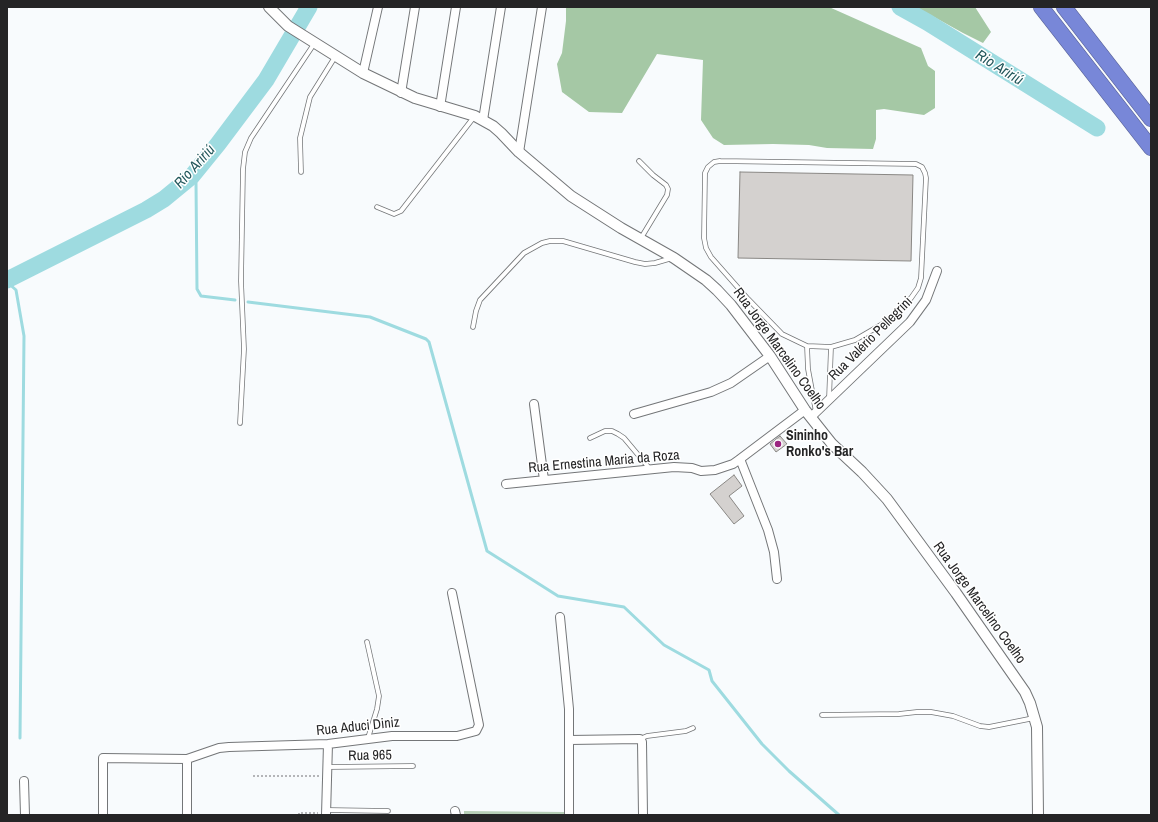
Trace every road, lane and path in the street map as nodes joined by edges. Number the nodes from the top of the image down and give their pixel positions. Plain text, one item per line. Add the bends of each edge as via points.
1 (269, 7) edge
2 (378, 7) edge
3 (415, 7) edge
4 (456, 7) edge
5 (501, 7) edge
6 (542, 7) edge
7 (1041, 7) edge
8 (1064, 7) edge
9 (314, 44) junction
10 (335, 56) junction
11 (363, 74) junction
12 (401, 93) junction
13 (440, 107) junction
14 (479, 118) junction
15 (1151, 119) edge
16 (1151, 148) edge
17 (519, 152) junction
18 (639, 161) dead end
19 (301, 172) dead end
20 (377, 207) dead end
21 (640, 238) junction
22 (674, 258) junction
23 (937, 272) dead end
24 (473, 327) dead end
25 (807, 346) junction
26 (831, 347) junction
27 (770, 356) junction
28 (829, 399) junction
29 (534, 404) dead end
30 (811, 413) junction
31 (634, 414) dead end
32 (240, 423) dead end
33 (590, 438) dead end
34 (740, 459) junction
35 (650, 469) junction
36 (544, 480) junction
37 (506, 484) dead end
38 (777, 579) dead end
39 (452, 593) dead end
40 (560, 617) dead end
41 (367, 642) dead end
42 (822, 715) dead end
43 (1035, 718) junction
44 (693, 728) dead end
45 (368, 739) junction
46 (640, 739) junction
47 (569, 740) junction
48 (328, 744) junction
49 (187, 759) junction
50 (413, 766) dead end
51 (327, 771) junction
52 (253, 776) dead end
53 (24, 781) dead end
54 (388, 811) dead end
55 (326, 813) edge
56 (25, 815) edge
57 (103, 815) edge
58 (187, 815) edge
59 (299, 815) edge
60 (569, 815) edge
61 (643, 815) edge
62 (1038, 815) edge

1 - 9 street, Rua Jorge Marcelino Coelho via 288,26
2 - 11 street
3 - 12 street
4 - 13 street
5 - 14 street
6 - 17 street
7 - 16 highway
8 - 15 highway
9 - 10 street, Rua Jorge Marcelino Coelho
9 - 32 lane via 251,138 245,152 241,281 244,349
10 - 11 street, Rua Jorge Marcelino Coelho
10 - 19 lane via 310,97 300,138
11 - 12 street, Rua Jorge Marcelino Coelho
12 - 13 street, Rua Jorge Marcelino Coelho
13 - 14 street, Rua Jorge Marcelino Coelho
14 - 17 street, Rua Jorge Marcelino Coelho via 501,133
14 - 20 lane via 401,211 394,214
17 - 21 street, Rua Jorge Marcelino Coelho via 571,196
18 - 21 lane via 668,189 667,195
21 - 22 street, Rua Jorge Marcelino Coelho
22 - 24 lane via 645,264 563,241 542,243 524,253 480,300
22 - 27 street, Rua Jorge Marcelino Coelho via 717,290
23 - 28 street, Rua Valério Pellegrini via 926,300 910,322
25 - 26 lane
25 - 26 lane via 782,334 748,299 706,248 705,173 714,162 720,160 916,164 922,167 926,178 921,278 918,288 886,322 855,340
25 - 30 lane
26 - 28 lane
27 - 30 street, Rua Jorge Marcelino Coelho
27 - 31 street via 731,383 711,392
28 - 30 street, Rua Valério Pellegrini
29 - 36 street
30 - 34 street, Rua Ernestina Maria da Roza
30 - 43 street, Rua Jorge Marcelino Coelho via 832,444 887,499 1025,692
33 - 35 lane via 605,432 612,431 618,434
34 - 35 street, Rua Ernestina Maria da Roza via 723,468 707,471 678,467
34 - 38 street via 768,530
35 - 36 street, Rua Ernestina Maria da Roza
36 - 37 street, Rua Ernestina Maria da Roza
39 - 45 street, Rua Aduci Diniz via 479,725 476,731 457,736 392,736
40 - 47 street via 569,709
41 - 45 lane via 379,696
42 - 43 lane via 931,712 989,727
43 - 62 street, Rua Jorge Marcelino Coelho
44 - 46 lane
45 - 48 street, Rua Aduci Diniz
46 - 47 street
46 - 61 street
47 - 60 street
48 - 49 street, Rua Aduci Diniz via 229,746
48 - 51 street
49 - 57 street, Rua Aduci Diniz via 103,758
49 - 58 street
50 - 51 lane, Rua 965
51 - 52 path
51 - 55 street
53 - 56 street
54 - 55 lane
55 - 59 path

